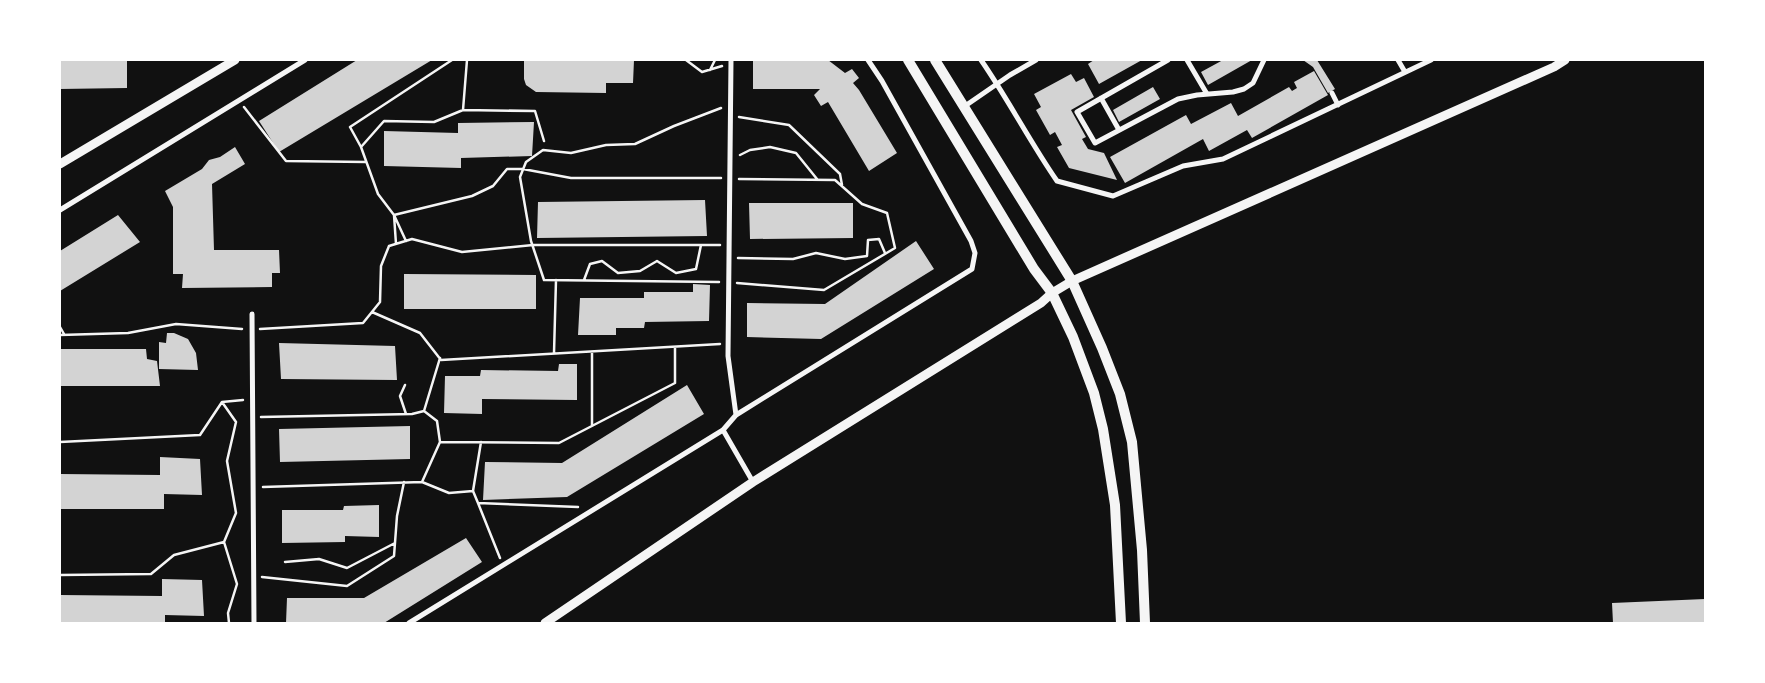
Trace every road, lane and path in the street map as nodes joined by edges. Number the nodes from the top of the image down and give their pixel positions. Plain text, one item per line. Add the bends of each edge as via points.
1 (235, 60) edge
2 (305, 60) edge
3 (452, 60) edge
4 (467, 60) edge
5 (686, 60) edge
6 (715, 60) edge
7 (868, 60) edge
8 (908, 60) edge
9 (935, 60) edge
10 (981, 60) edge
11 (1036, 60) edge
12 (1168, 60) edge
13 (1187, 60) edge
14 (1264, 60) edge
15 (1398, 60) edge
16 (1431, 60) edge
17 (1565, 60) edge
18 (731, 62) edge
19 (710, 70) junction
20 (1406, 72) junction
21 (998, 84) junction
22 (1332, 93) dead end
23 (1207, 94) junction
24 (1101, 98) junction
25 (238, 100) junction
26 (730, 105) junction
27 (1338, 105) junction
28 (965, 106) junction
29 (463, 110) junction
30 (730, 116) junction
31 (1119, 130) junction
32 (544, 141) dead end
33 (361, 147) junction
34 (730, 160) junction
35 (366, 162) junction
36 (60, 164) edge
37 (523, 169) junction
38 (730, 178) junction
39 (817, 179) junction
40 (843, 187) junction
41 (60, 210) edge
42 (394, 215) junction
43 (406, 240) junction
44 (396, 244) junction
45 (533, 245) junction
46 (701, 245) junction
47 (729, 245) junction
48 (885, 253) junction
49 (728, 258) junction
50 (556, 280) junction
51 (584, 280) junction
52 (1072, 281) junction
53 (728, 282) junction
54 (1052, 293) junction
55 (372, 312) junction
56 (252, 314) dead end
57 (60, 327) edge
58 (252, 330) junction
59 (60, 334) edge
60 (64, 334) junction
61 (728, 343) junction
62 (675, 346) junction
63 (592, 352) junction
64 (554, 354) junction
65 (440, 358) junction
66 (406, 385) dead end
67 (252, 399) junction
68 (222, 402) junction
69 (424, 411) junction
70 (406, 414) junction
71 (736, 415) junction
72 (252, 418) junction
73 (592, 426) junction
74 (723, 430) junction
75 (60, 442) edge
76 (440, 442) junction
77 (481, 442) junction
78 (404, 482) junction
79 (422, 482) junction
80 (753, 482) junction
81 (253, 487) junction
82 (473, 491) junction
83 (478, 503) junction
84 (596, 508) junction
85 (224, 542) junction
86 (395, 543) junction
87 (285, 562) dead end
88 (503, 565) junction
89 (60, 575) edge
90 (253, 576) junction
91 (229, 623) edge
92 (254, 623) edge
93 (409, 623) edge
94 (545, 623) edge
95 (1121, 623) edge
96 (1145, 623) edge

1 - 36 street
2 - 25 street
3 - 33 path via 350,128
4 - 29 path
5 - 19 path via 702,72
6 - 19 path
7 - 71 street via 971,240 975,253 972,270
8 - 54 main road via 1034,269
9 - 28 main road
10 - 21 street
11 - 21 street
12 - 24 street
13 - 23 street
14 - 23 street via 1253,83 1244,89
15 - 20 street
16 - 20 street
17 - 52 street
18 - 19 path
18 - 26 street
20 - 27 street
21 - 27 street via 1057,181 1113,196 1182,166 1224,160
21 - 28 street
22 - 27 street
23 - 31 street via 1178,99
24 - 31 street
24 - 31 street via 1077,112 1095,143
25 - 35 path via 286,161
25 - 41 street
26 - 30 street
26 - 37 path via 635,144 606,145 571,153 543,150 526,162
28 - 52 main road
29 - 32 path via 535,111
29 - 33 path via 434,122 384,121
30 - 34 street
30 - 40 path via 789,125 840,174
33 - 35 path
34 - 38 street
34 - 39 path via 750,150 770,147 796,153
35 - 42 path via 378,194
37 - 38 path via 571,178
37 - 42 path via 507,169 493,186 472,196
37 - 45 path via 520,176
38 - 39 path
38 - 47 street
39 - 40 path via 835,180
40 - 48 path via 862,204 887,213 895,248
42 - 43 path
42 - 44 path
43 - 44 path
43 - 45 path via 462,252
44 - 55 path via 389,246 380,266 380,302
45 - 46 path
45 - 50 path via 544,280
46 - 47 path
46 - 51 path via 696,269 676,273 657,261 640,271 618,272 602,261 590,264
47 - 49 street
48 - 49 path via 879,239 868,240 867,256 844,258 816,253 793,260
48 - 53 path via 824,290
49 - 53 street
50 - 51 path
50 - 64 path
51 - 53 path
52 - 54 street
52 - 96 main road via 1120,394 1132,442
53 - 61 street
54 - 80 street via 1041,303
54 - 95 main road via 1094,393 1103,430 1115,505
55 - 58 path via 363,323
55 - 65 path via 420,333
56 - 58 street
57 - 60 path
58 - 60 path via 176,324 128,332
58 - 67 street
59 - 60 path
61 - 62 path
61 - 71 street
62 - 63 path
62 - 73 path via 674,382
63 - 64 path
63 - 73 path
64 - 65 path
65 - 69 path
66 - 70 path via 400,396
67 - 68 path
67 - 72 street
68 - 75 path via 200,435
68 - 85 path via 236,422 227,461 236,513
69 - 70 path
69 - 76 path via 437,421
70 - 72 path
71 - 74 street
72 - 81 street
73 - 77 path via 559,443
74 - 80 street
74 - 84 street
76 - 77 path
76 - 79 path
77 - 82 path
78 - 79 path
78 - 81 path
78 - 86 path
79 - 82 path via 449,492
80 - 94 street
81 - 90 street
82 - 83 path
83 - 84 path
83 - 88 path
84 - 88 street
85 - 89 path via 174,555 150,574
85 - 91 path via 236,584 228,613
86 - 87 path via 347,568 319,559
86 - 90 path via 394,556 347,586
88 - 93 street
90 - 92 street

